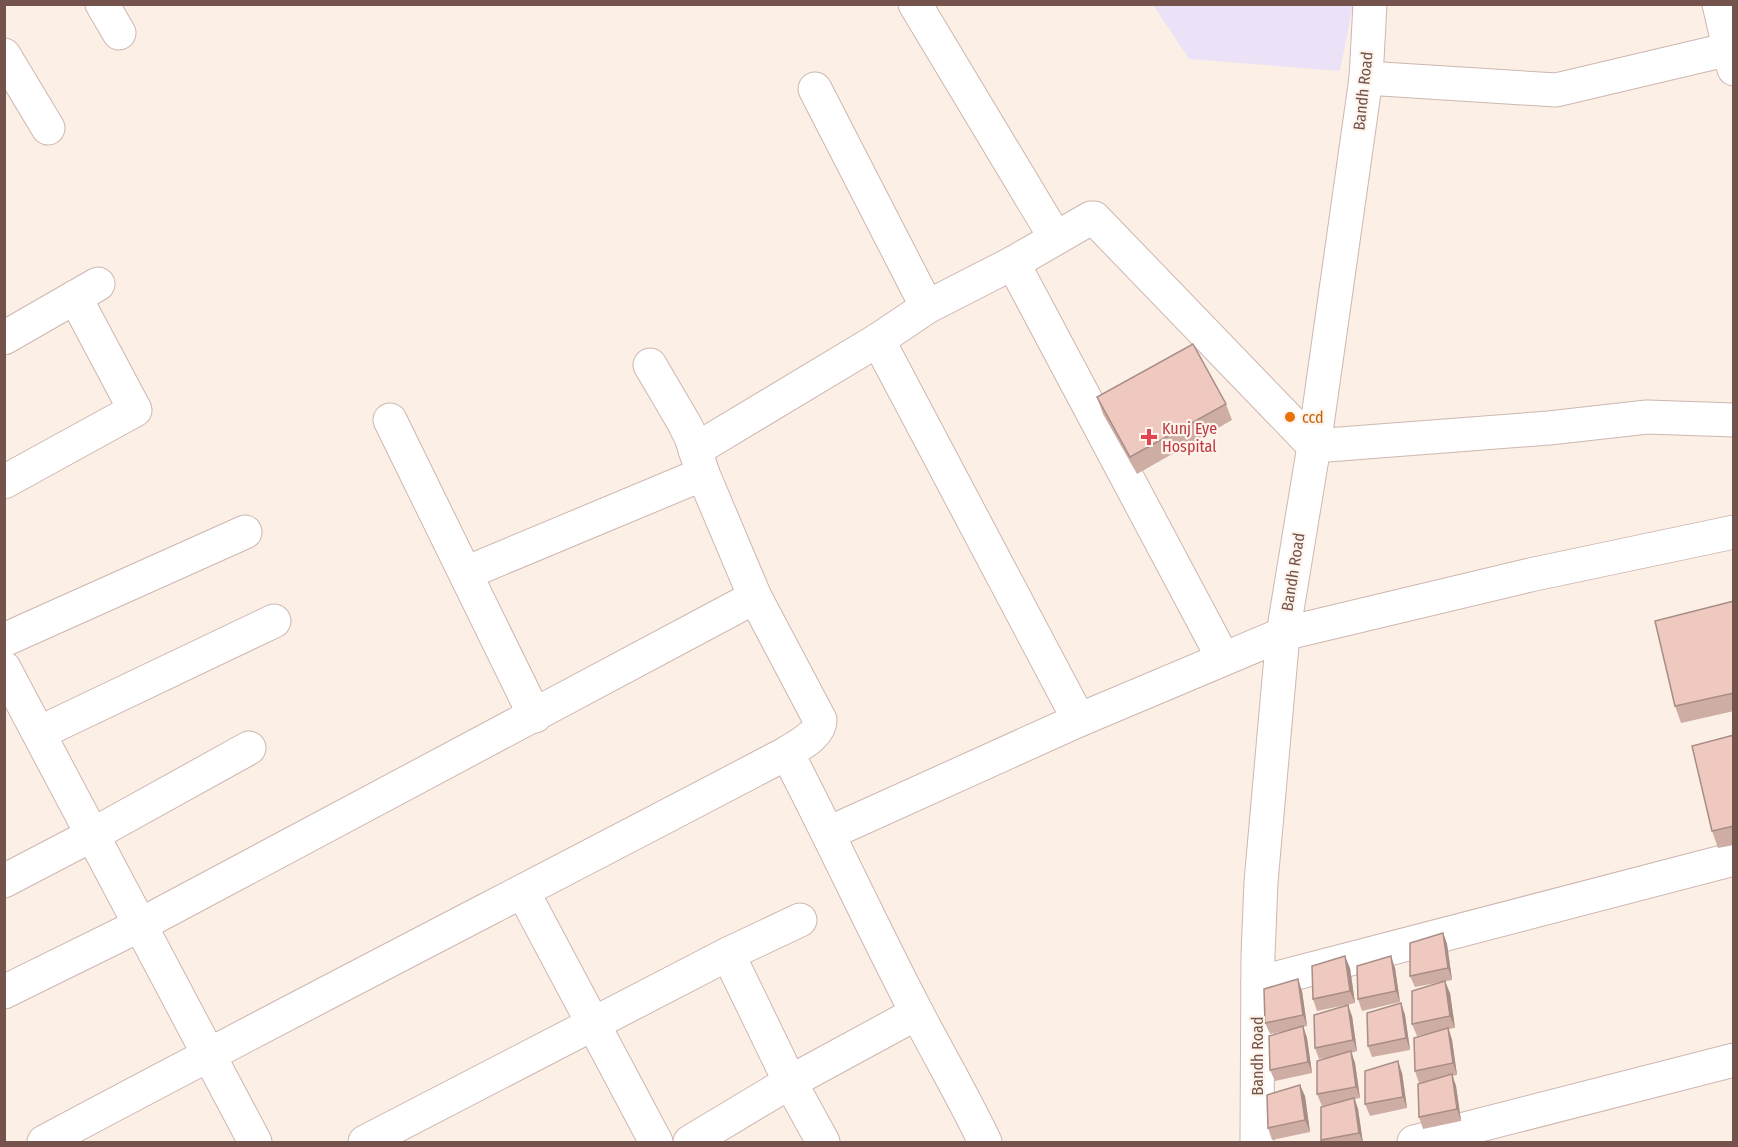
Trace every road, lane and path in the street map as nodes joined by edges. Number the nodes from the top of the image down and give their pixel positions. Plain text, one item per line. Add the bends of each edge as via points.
1 (102, 4) edge
2 (915, 4) edge
3 (1370, 4) edge
4 (1719, 4) edge
5 (119, 33) dead end
6 (4, 55) edge
7 (1732, 56) edge
8 (1366, 78) junction
9 (815, 89) dead end
10 (48, 128) dead end
11 (1055, 237) junction
12 (1013, 263) junction
13 (927, 307) junction
14 (5, 336) edge
15 (878, 340) junction
16 (651, 365) dead end
17 (390, 420) dead end
18 (1734, 420) edge
19 (1314, 446) junction
20 (699, 462) junction
21 (4, 482) edge
22 (245, 532) dead end
23 (1734, 532) edge
24 (466, 573) junction
25 (755, 597) junction
26 (274, 621) dead end
27 (1283, 634) junction
28 (4, 640) edge
29 (1223, 658) junction
30 (4, 668) edge
31 (535, 716) junction
32 (1079, 720) junction
33 (39, 733) junction
34 (249, 748) dead end
35 (787, 753) junction
36 (829, 833) junction
37 (92, 835) junction
38 (1734, 859) edge
39 (4, 882) edge
40 (523, 892) junction
41 (800, 920) dead end
42 (140, 925) junction
43 (729, 954) junction
44 (1258, 983) junction
45 (4, 992) edge
46 (917, 1013) junction
47 (593, 1025) junction
48 (208, 1054) junction
49 (1734, 1060) edge
50 (790, 1082) junction
51 (44, 1143) edge
52 (255, 1143) edge
53 (365, 1143) edge
54 (656, 1143) edge
55 (690, 1143) edge
56 (823, 1143) edge
57 (985, 1143) edge
58 (1257, 1143) edge
59 (1414, 1143) edge

1 - 5 street
2 - 11 street
3 - 8 street, Bandh Road
4 - 7 street
6 - 10 street
7 - 8 street via 1556,90
8 - 19 street, Bandh Road
9 - 13 street
11 - 12 street
11 - 19 street via 1094,219
12 - 13 street
12 - 29 street
13 - 15 street
14 - 21 street via 87,291 135,410
15 - 20 street
15 - 32 street
16 - 20 street via 684,423
17 - 24 street
18 - 19 street via 1647,417
19 - 27 street, Bandh Road
20 - 24 street
20 - 25 street
22 - 28 street
23 - 27 street via 1530,575
24 - 31 street
25 - 31 street
25 - 35 street via 820,720 816,733
26 - 33 street
27 - 29 street
27 - 44 street, Bandh Road via 1261,882
29 - 32 street
30 - 33 street
31 - 42 street
32 - 36 street
33 - 37 street
34 - 37 street
35 - 36 street
35 - 40 street
36 - 46 street
37 - 39 street
37 - 42 street
38 - 44 street
40 - 47 street
40 - 48 street
41 - 43 street
42 - 45 street
42 - 48 street
43 - 47 street
43 - 50 street
44 - 58 street, Bandh Road
46 - 50 street
46 - 57 street
47 - 53 street
47 - 54 street
48 - 51 street
48 - 52 street
49 - 59 street
50 - 55 street
50 - 56 street

